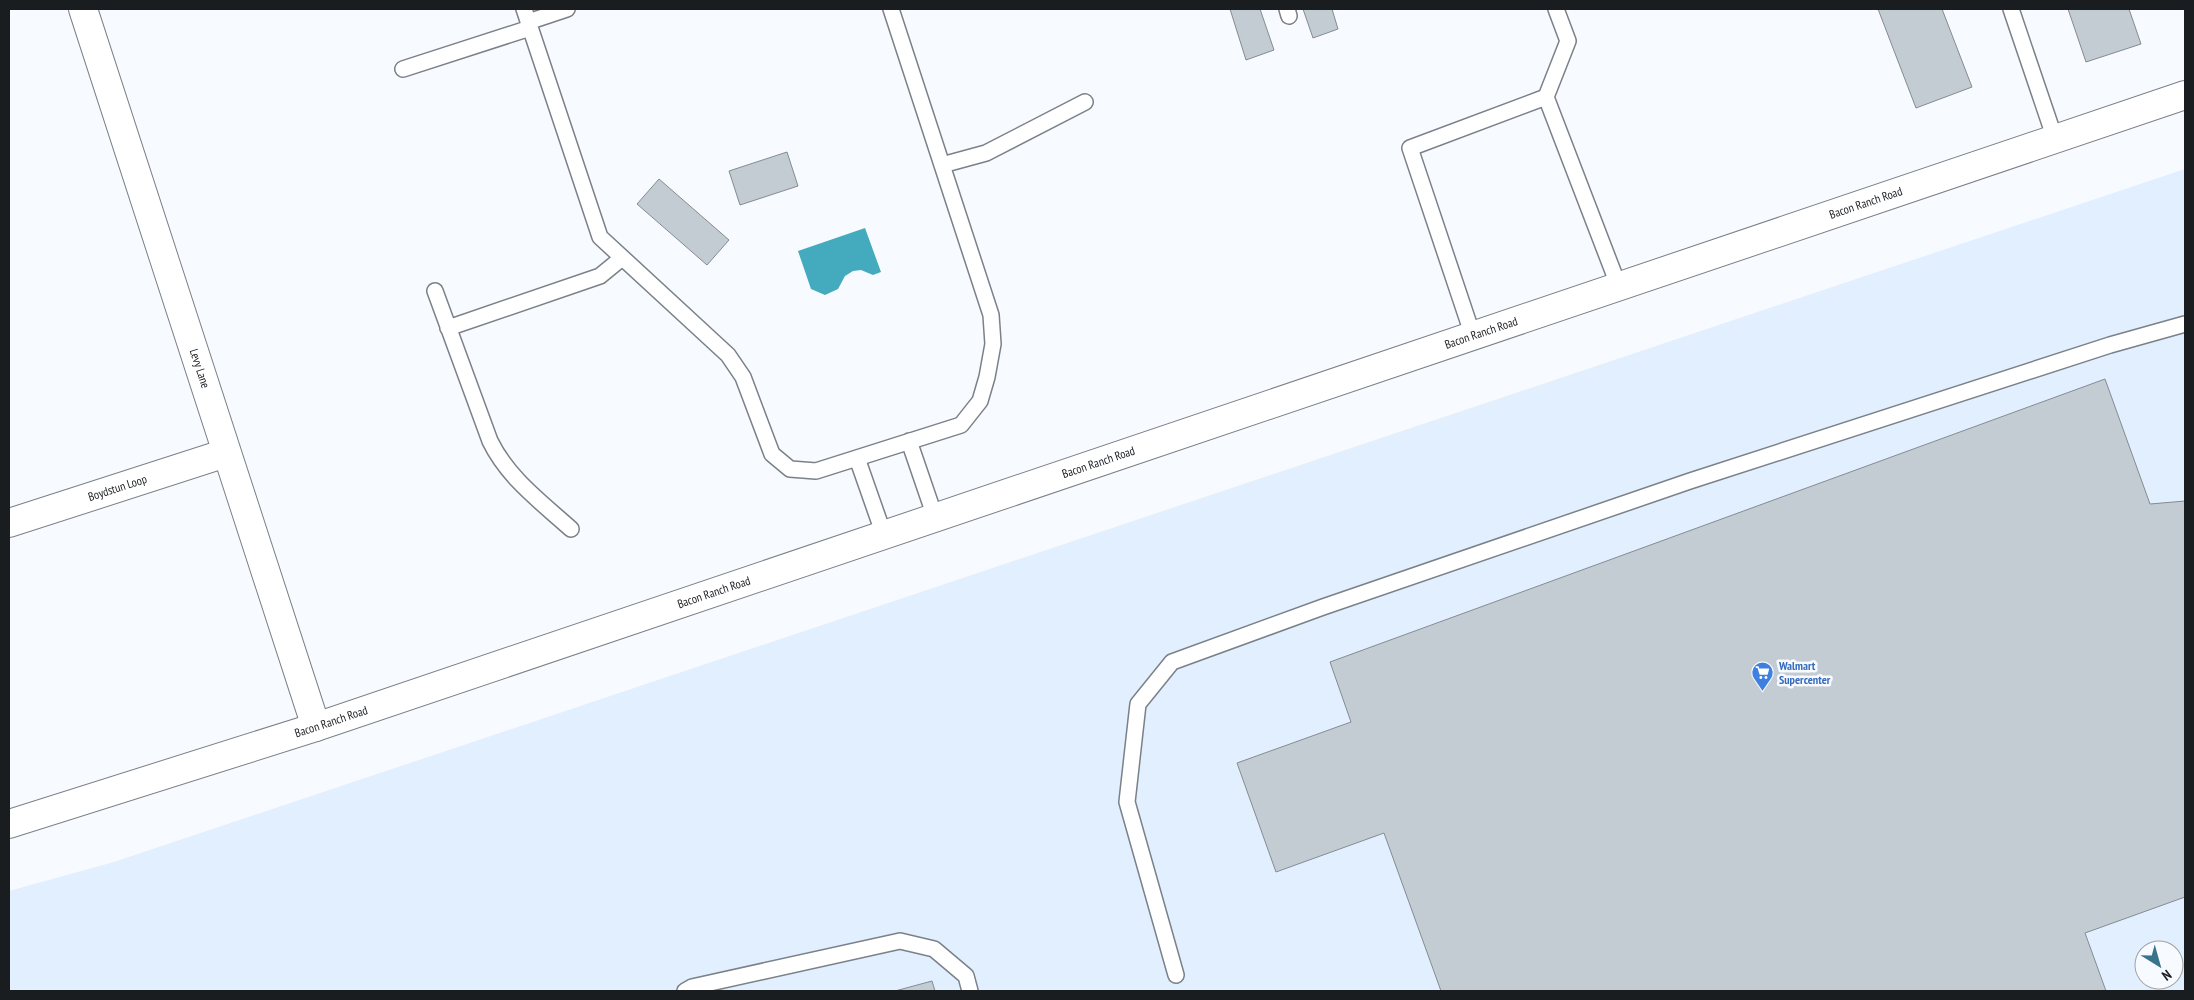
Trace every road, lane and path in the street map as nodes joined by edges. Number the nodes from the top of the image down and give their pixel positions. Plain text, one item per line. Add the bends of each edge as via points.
1 (83, 9) edge
2 (567, 9) edge
3 (890, 9) edge
4 (1556, 9) edge
5 (2011, 9) edge
6 (527, 20) edge
7 (403, 70) dead end
8 (2185, 95) edge
9 (1546, 97) junction
10 (1086, 102) dead end
11 (2055, 139) junction
12 (942, 165) junction
13 (622, 258) junction
14 (1620, 287) junction
15 (435, 291) dead end
16 (2185, 324) edge
17 (448, 328) junction
18 (1473, 336) junction
19 (909, 441) junction
20 (226, 453) junction
21 (857, 458) junction
22 (936, 517) junction
23 (9, 522) edge
24 (570, 529) dead end
25 (884, 535) junction
26 (316, 727) junction
27 (9, 824) edge
28 (1176, 975) dead end
29 (686, 991) edge
30 (970, 991) edge

1 - 20 street, Levy Lane
2 - 6 lane
3 - 12 lane
4 - 9 lane via 1568,41
5 - 11 lane
6 - 7 lane
6 - 13 lane via 600,237
8 - 11 street, Bacon Ranch Road
9 - 14 lane
9 - 18 lane via 1410,148
10 - 12 lane via 986,153
11 - 14 street, Bacon Ranch Road
12 - 19 lane via 991,315 993,344 980,401 961,424
13 - 17 lane via 600,276
13 - 21 lane via 728,355 743,377 772,454 790,469 816,471
14 - 18 street, Bacon Ranch Road
15 - 17 lane
16 - 28 lane via 2110,345 1690,480 1172,662 1138,704 1127,802
17 - 24 lane via 498,458 509,473
18 - 22 street, Bacon Ranch Road
19 - 21 lane
19 - 22 lane
20 - 23 street, Boydstun Loop
20 - 26 street, Levy Lane
21 - 25 lane
22 - 25 street, Bacon Ranch Road
25 - 26 street, Bacon Ranch Road
26 - 27 street, Bacon Ranch Road
29 - 30 lane via 692,987 900,941 934,948 966,976

